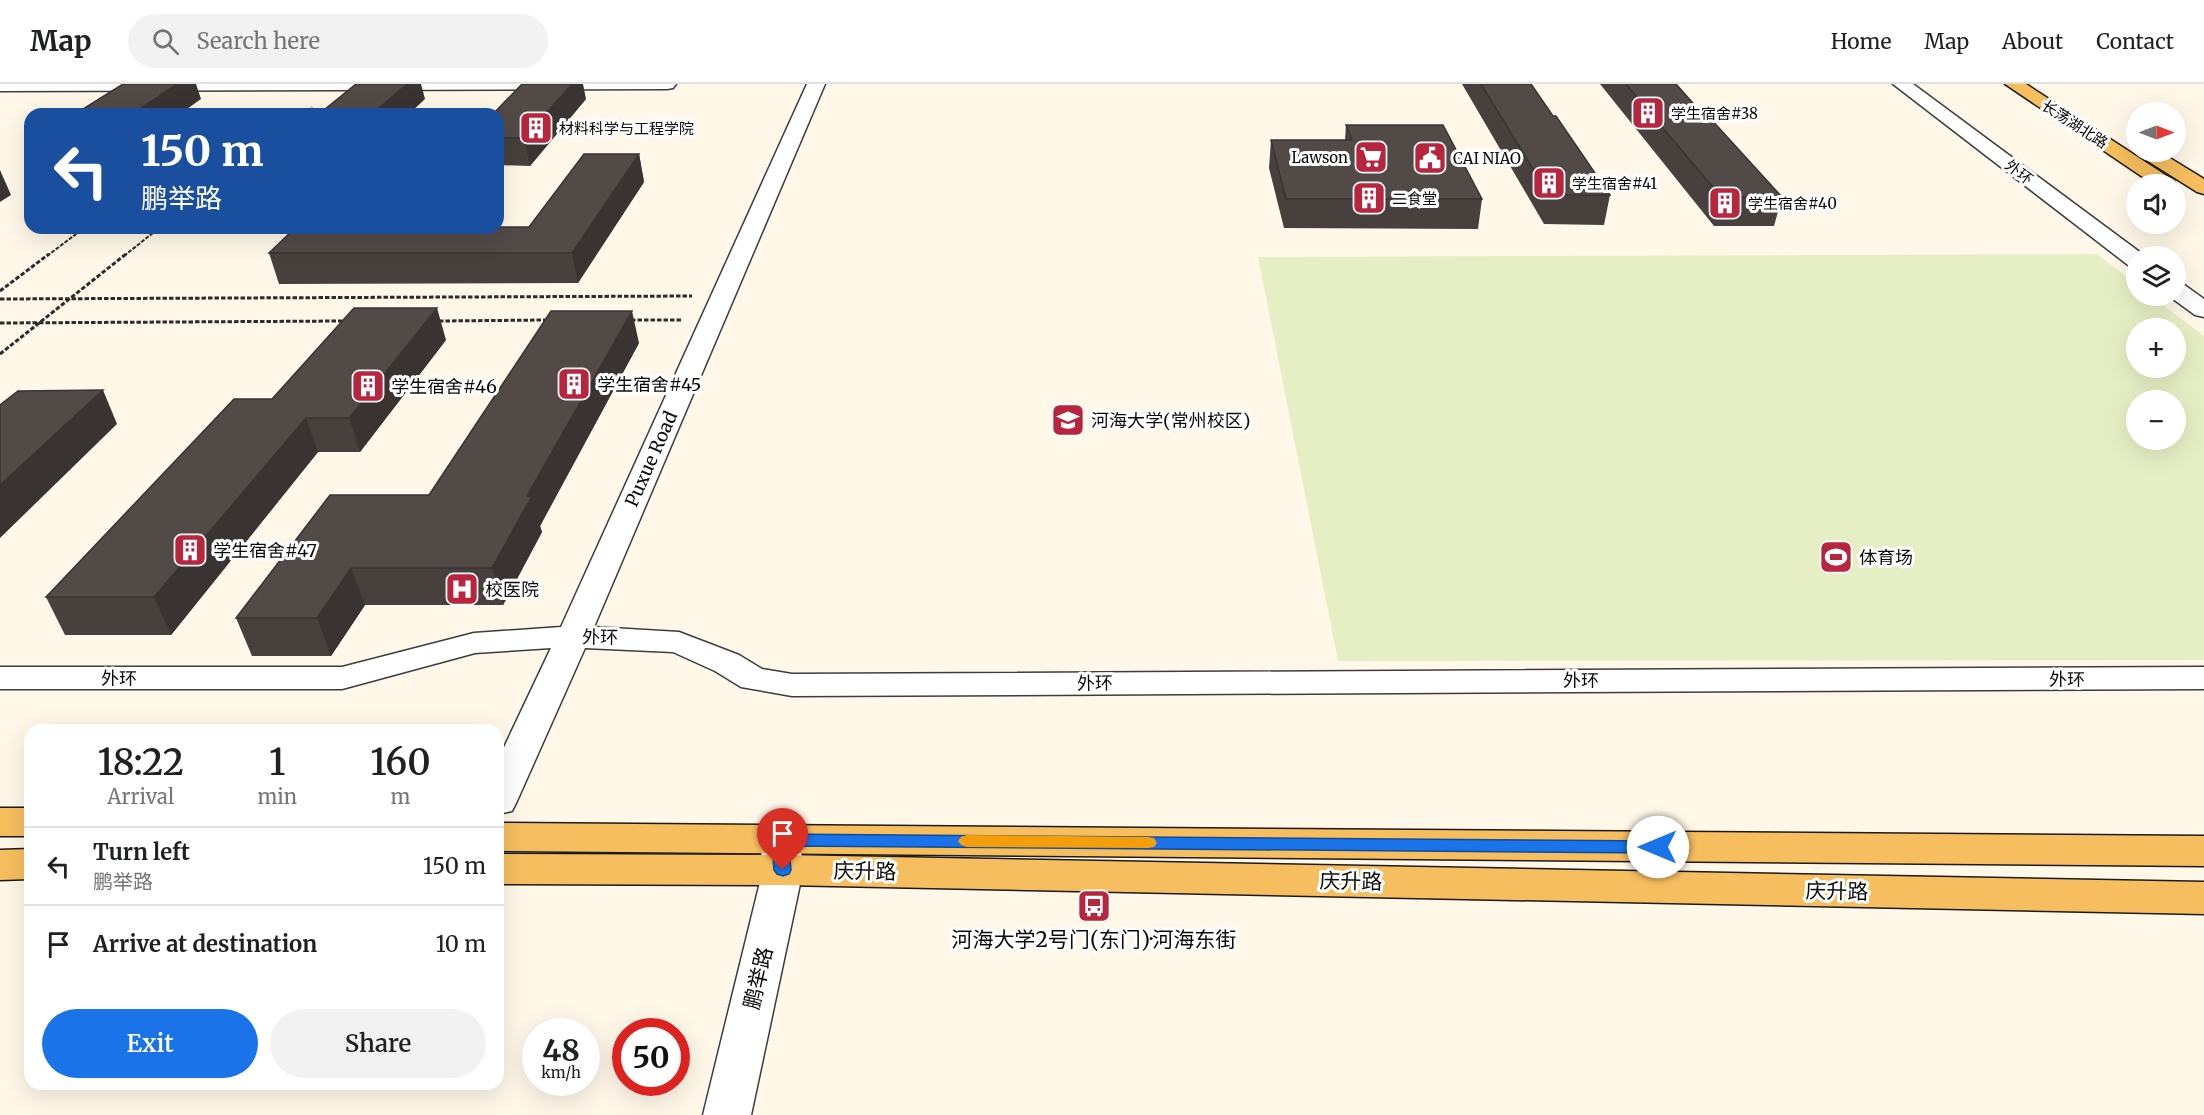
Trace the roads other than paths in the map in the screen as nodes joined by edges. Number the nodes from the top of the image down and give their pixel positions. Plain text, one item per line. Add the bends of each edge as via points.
1 (667, 84) edge
2 (816, 84) edge
3 (1902, 84) edge
4 (2014, 84) edge
5 (2041, 84) edge
6 (0, 86) edge
7 (2126, 139) edge
8 (2162, 162) edge
9 (2151, 174) edge
10 (2204, 188) edge
11 (2186, 198) edge
12 (2204, 210) edge
13 (2126, 252) edge
14 (2186, 297) edge
15 (2204, 310) edge
16 (573, 637) junction
17 (0, 678) edge
18 (2204, 678) edge
19 (504, 788) edge
20 (0, 822) edge
21 (24, 822) edge
22 (504, 837) edge
23 (2204, 851) edge
24 (781, 855) junction
25 (24, 864) edge
26 (0, 865) edge
27 (504, 869) edge
28 (2204, 898) edge
29 (727, 1115) edge

1 - 6 street
2 - 16 street, Puxue Road
3 - 13 street, 外环
4 - 9 main road, 长荡湖北路
5 - 7 main road, 长荡湖北路
8 - 10 main road
11 - 12 main road
14 - 15 street
16 - 17 street, 外环 via 474,643 342,678
16 - 18 street, 外环 via 679,642 728,663 753,679 792,686
16 - 19 street, Puxue Road
20 - 21 main road
22 - 24 main road, 庆升路
23 - 24 main road, 庆升路
24 - 27 main road, 庆升路
24 - 28 main road, 庆升路
24 - 29 street, 鹏举路
25 - 26 main road

